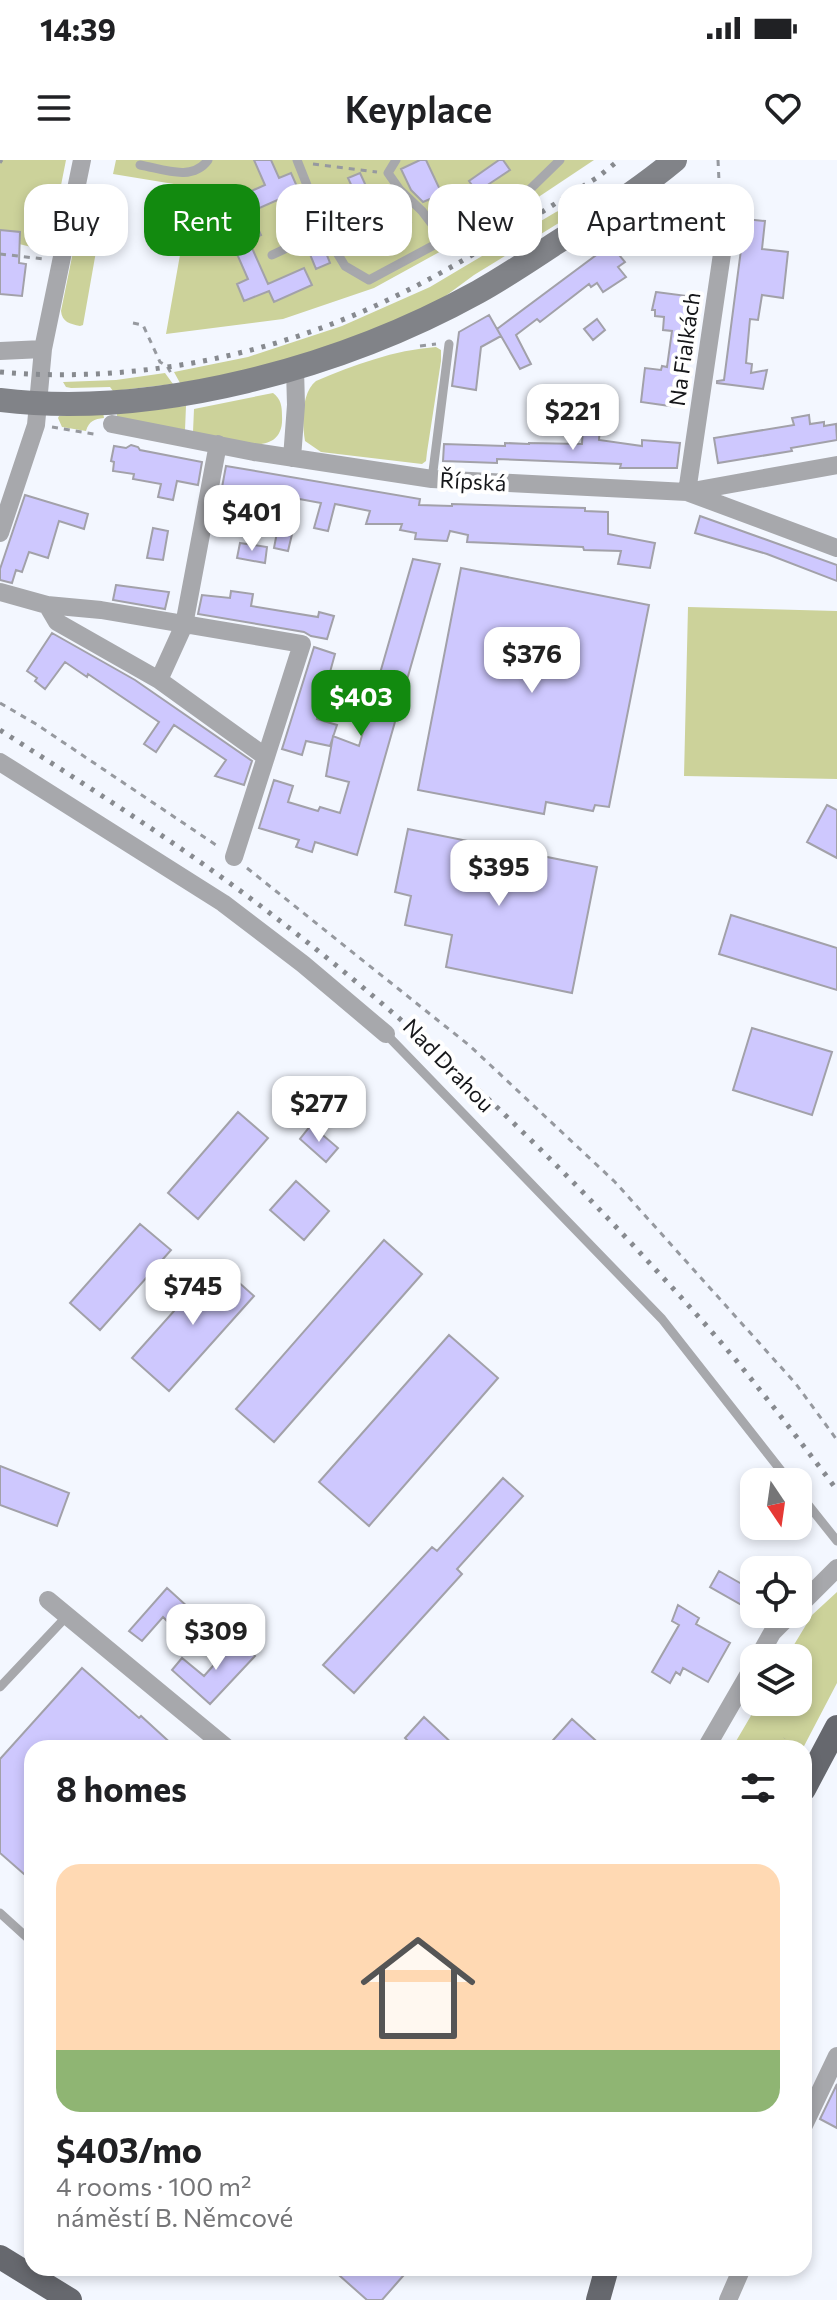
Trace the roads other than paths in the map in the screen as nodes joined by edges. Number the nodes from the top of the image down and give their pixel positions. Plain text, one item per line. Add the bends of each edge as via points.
1 (82, 160) edge
2 (208, 160) edge
3 (396, 160) edge
4 (675, 160) edge
5 (297, 161) edge
6 (558, 161) edge
7 (140, 165) dead end
8 (306, 184) edge
9 (535, 184) edge
10 (428, 219) edge
11 (428, 249) edge
12 (276, 253) edge
13 (272, 255) dead end
14 (339, 256) edge
15 (722, 256) edge
16 (449, 344) dead end
17 (43, 349) junction
18 (0, 351) edge
19 (295, 369) junction
20 (0, 400) edge
21 (37, 415) junction
22 (112, 424) road end
23 (218, 444) junction
24 (292, 458) junction
25 (837, 465) edge
26 (432, 479) junction
27 (687, 492) junction
28 (0, 533) edge
29 (837, 548) edge
30 (0, 592) edge
31 (47, 605) junction
32 (184, 625) junction
33 (159, 680) junction
34 (266, 757) junction
35 (0, 762) edge
36 (234, 857) road end
37 (386, 1034) joint
38 (779, 1468) edge
39 (812, 1510) edge
40 (837, 1541) edge
41 (837, 1568) edge
42 (812, 1593) edge
43 (48, 1600) dead end
44 (67, 1616) junction
45 (0, 1687) edge
46 (740, 1689) edge
47 (837, 1727) edge
48 (217, 1740) edge
49 (711, 1740) edge
50 (812, 1774) edge
51 (0, 1913) edge
52 (24, 1935) edge
53 (837, 2056) edge
54 (812, 2108) edge
55 (0, 2257) edge
56 (24, 2272) edge
57 (31, 2276) edge
58 (605, 2276) edge
59 (738, 2276) edge
60 (70, 2300) edge
61 (598, 2300) edge
62 (728, 2300) edge

1 - 17 street
2 - 7 lane via 188,174
3 - 10 lane via 388,173
4 - 19 street via 581,228 479,291 356,348
5 - 8 lane
6 - 9 lane
11 - 14 lane via 369,280 345,266
12 - 13 lane
15 - 27 street, Na Fialkách
16 - 26 lane
17 - 18 street
17 - 21 street
19 - 21 street via 180,394 84,404
19 - 24 street
20 - 21 street
21 - 28 street
22 - 23 street, Řípská
23 - 24 street, Řípská
23 - 32 street
24 - 26 street, Řípská
25 - 27 street, Řípská
26 - 27 street, Řípská
27 - 29 street
30 - 31 street
31 - 32 street
31 - 33 street via 57,622
32 - 33 street
32 - 34 street via 302,644
33 - 34 street
34 - 36 street
35 - 37 street, Nad Drahou via 223,903
37 - 38 lane, Nad Drahou via 662,1319
39 - 40 lane
41 - 42 street
43 - 44 street
44 - 45 lane
44 - 48 street
46 - 49 street
47 - 50 main road
51 - 52 lane
53 - 54 street
55 - 56 main road
57 - 60 main road
58 - 61 main road
59 - 62 street

